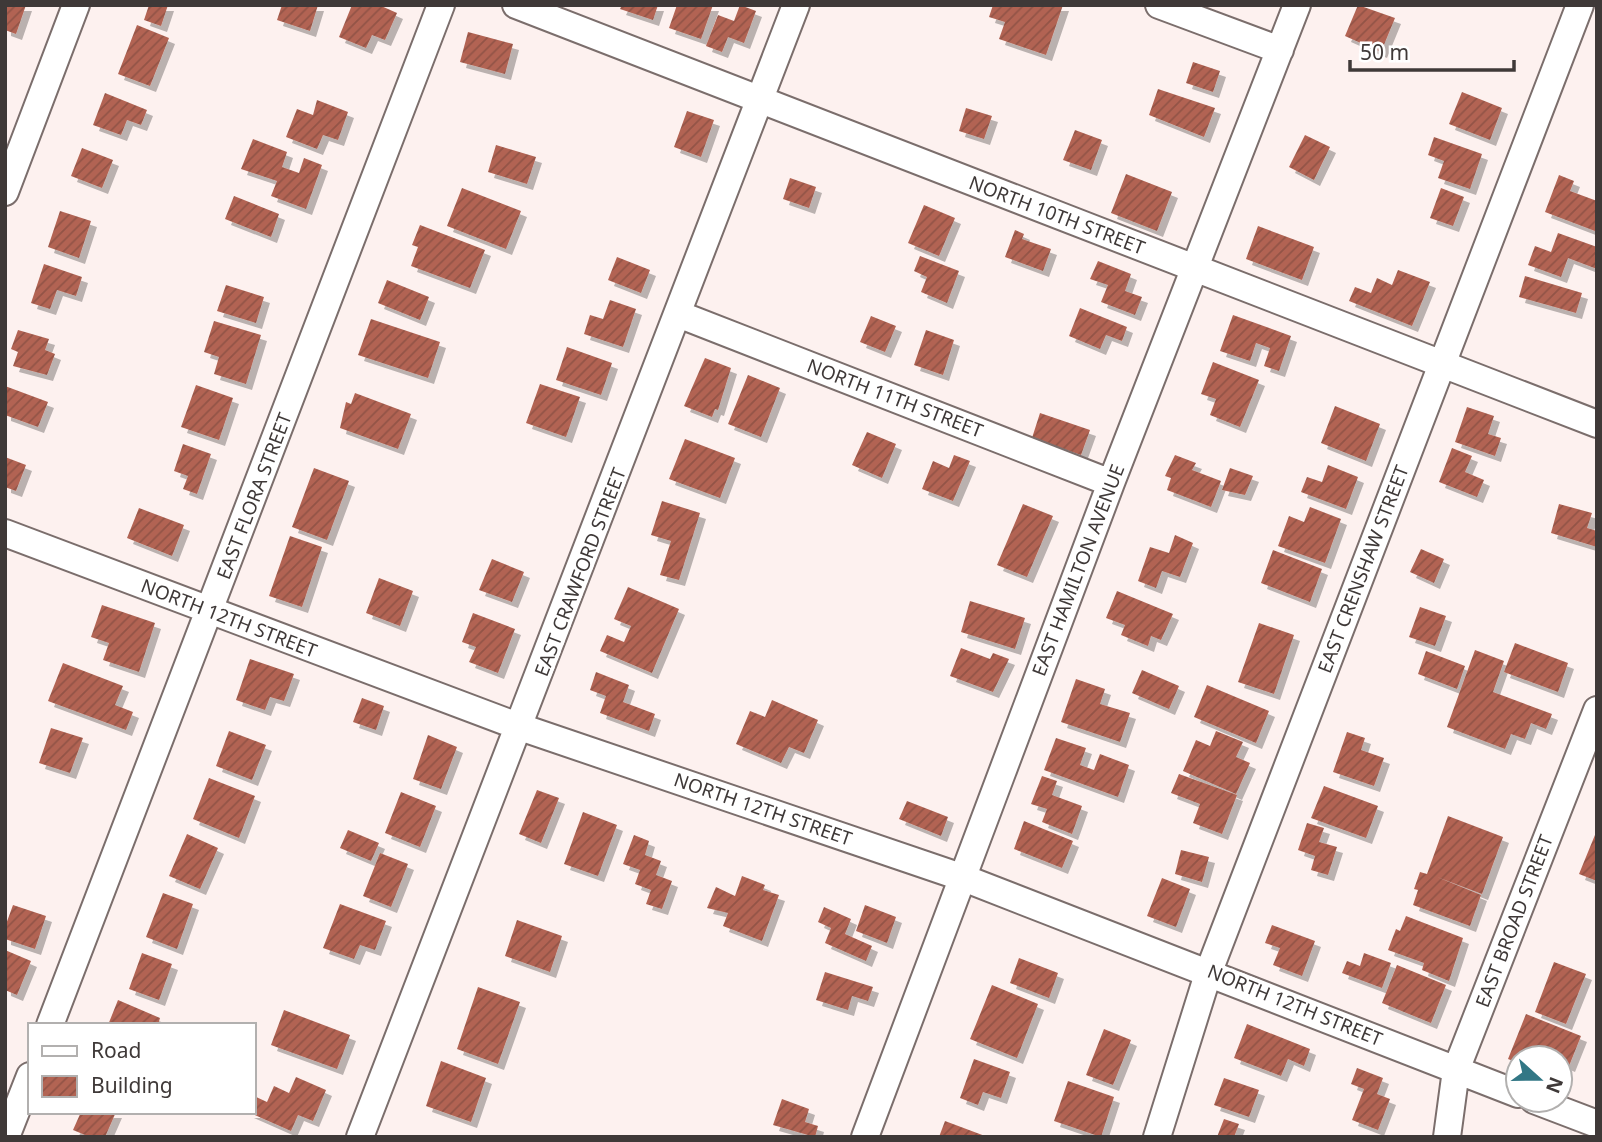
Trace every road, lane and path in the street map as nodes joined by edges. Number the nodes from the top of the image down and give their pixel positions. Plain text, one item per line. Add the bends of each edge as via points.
1 (76, 5) edge
2 (441, 5) edge
3 (516, 5) edge
4 (796, 5) edge
5 (1159, 5) edge
6 (1297, 5) edge
7 (1580, 5) edge
8 (1280, 50) junction
9 (760, 99) junction
10 (5, 192) edge
11 (1196, 269) junction
12 (678, 314) junction
13 (1441, 364) junction
14 (1597, 424) edge
15 (1111, 483) junction
16 (5, 533) edge
17 (210, 612) junction
18 (1597, 710) edge
19 (520, 727) junction
20 (961, 877) junction
21 (1209, 971) junction
22 (51, 1023) edge
23 (1456, 1070) junction
24 (28, 1081) edge
25 (1504, 1089) edge
26 (1571, 1114) edge
27 (1597, 1124) edge
28 (6, 1137) edge
29 (360, 1137) edge
30 (865, 1137) edge
31 (1157, 1137) edge
32 (1447, 1137) edge

1 - 10 street
2 - 17 street, EAST FLORA STREET
3 - 9 street, NORTH 10TH STREET
4 - 9 street, EAST CRAWFORD STREET
5 - 8 street
6 - 8 street, EAST HAMILTON AVENUE
7 - 13 street, EAST CRENSHAW STREET
8 - 11 street, EAST HAMILTON AVENUE
9 - 11 street, NORTH 10TH STREET
9 - 12 street, EAST CRAWFORD STREET
11 - 13 street, NORTH 10TH STREET
11 - 15 street, EAST HAMILTON AVENUE
12 - 15 street, NORTH 11TH STREET
12 - 19 street, EAST CRAWFORD STREET
13 - 14 street, NORTH 10TH STREET
13 - 21 street, EAST CRENSHAW STREET
15 - 20 street, EAST HAMILTON AVENUE
16 - 17 street, NORTH 12TH STREET
17 - 19 street, NORTH 12TH STREET
17 - 22 street, EAST FLORA STREET
18 - 23 street, EAST BROAD STREET
19 - 20 street, NORTH 12TH STREET
19 - 29 street, EAST CRAWFORD STREET
20 - 21 street, NORTH 12TH STREET
20 - 30 street, EAST HAMILTON AVENUE
21 - 23 street, NORTH 12TH STREET
21 - 31 street, EAST CRENSHAW STREET
23 - 25 street, NORTH 12TH STREET
23 - 32 street, EAST BROAD STREET
24 - 28 street
26 - 27 street

